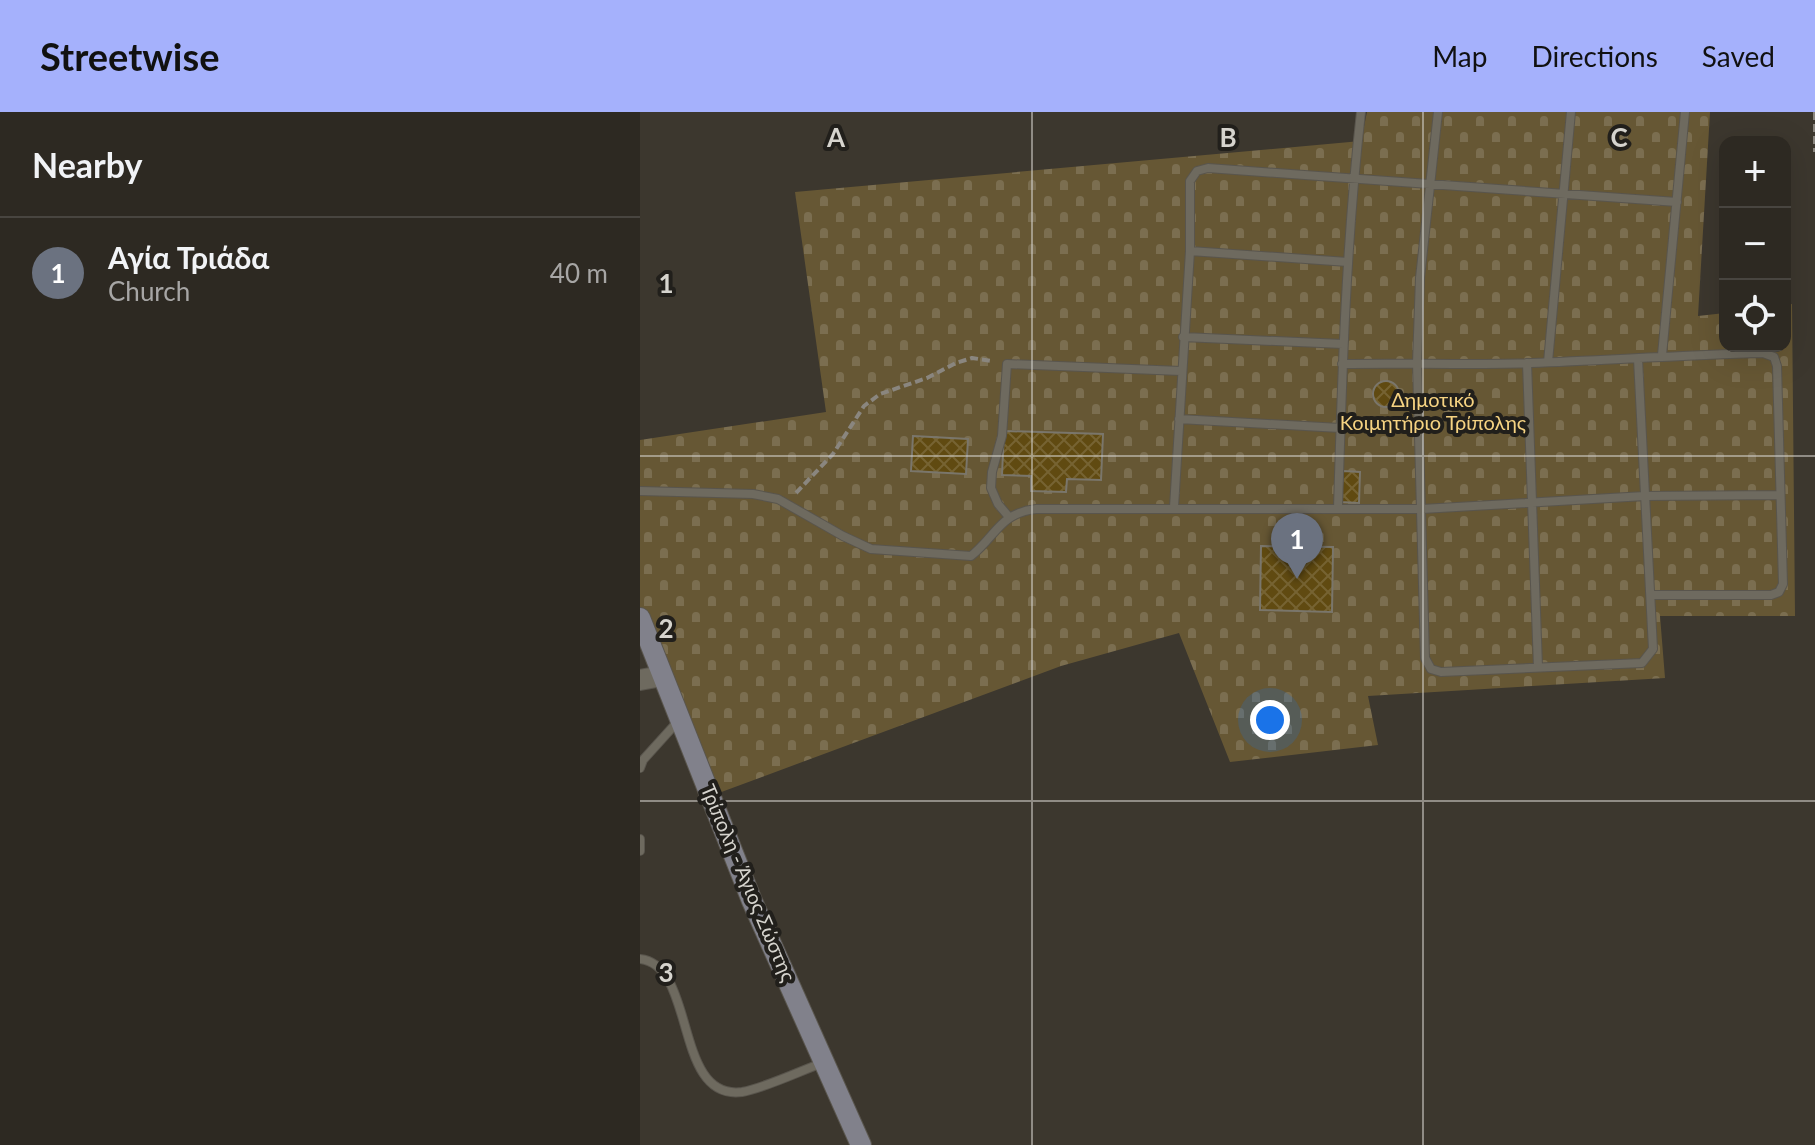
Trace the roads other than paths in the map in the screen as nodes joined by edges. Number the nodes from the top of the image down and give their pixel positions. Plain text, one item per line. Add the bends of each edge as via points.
1 (1361, 112) edge
2 (1438, 112) edge
3 (1571, 112) edge
4 (1685, 112) edge
5 (1353, 176) junction
6 (1429, 183) junction
7 (1563, 195) junction
8 (1677, 202) junction
9 (1190, 251) junction
10 (1348, 262) junction
11 (1183, 337) junction
12 (1343, 344) junction
13 (1662, 355) junction
14 (1638, 359) junction
15 (1548, 362) junction
16 (1417, 363) junction
17 (1527, 363) junction
18 (1342, 364) junction
19 (1181, 371) junction
20 (1179, 419) junction
21 (1340, 428) junction
22 (640, 491) edge
23 (1780, 495) junction
24 (1645, 496) junction
25 (1531, 502) junction
26 (1174, 507) junction
27 (1338, 508) junction
28 (1422, 509) junction
29 (1009, 517) junction
30 (1651, 595) junction
31 (640, 618) edge
32 (1538, 667) junction
33 (662, 676) junction
34 (640, 680) edge
35 (680, 719) junction
36 (641, 762) edge
37 (640, 839) edge
38 (640, 851) edge
39 (640, 959) edge
40 (826, 1062) junction
41 (861, 1145) edge

1 - 5 lane
2 - 6 lane
3 - 7 lane
4 - 8 lane
5 - 6 lane
5 - 9 lane via 1197,171 1190,181
5 - 10 lane
6 - 7 lane
6 - 16 lane
7 - 8 lane
7 - 15 lane
8 - 13 lane
9 - 10 lane
9 - 11 lane
10 - 12 lane
11 - 12 lane
11 - 19 lane
12 - 18 lane
13 - 14 lane
13 - 23 lane via 1774,357
14 - 15 lane
14 - 24 lane
15 - 17 lane
16 - 17 lane
16 - 18 lane
16 - 28 lane
17 - 25 lane
18 - 21 lane
19 - 20 lane
19 - 29 lane via 1007,364 1002,436 991,488
20 - 21 lane
20 - 26 lane
21 - 27 lane
22 - 29 lane via 778,499 871,549 971,556
23 - 24 lane
23 - 30 lane via 1779,592
24 - 25 lane
24 - 30 lane
25 - 28 lane
25 - 32 lane
26 - 27 lane
26 - 29 lane via 1036,509
27 - 28 lane
28 - 32 lane via 1425,658 1431,669
30 - 32 lane via 1653,649 1642,663
31 - 33 main road, Τρίπολη - Άγιος Σώστης
33 - 34 street
33 - 35 main road, Τρίπολη - Άγιος Σώστης
35 - 36 lane
35 - 40 main road, Τρίπολη - Άγιος Σώστης via 752,901
37 - 38 lane
39 - 40 lane via 662,971 696,1060 722,1090 743,1092
40 - 41 main road, Τρίπολη - Άγιος Σώστης

